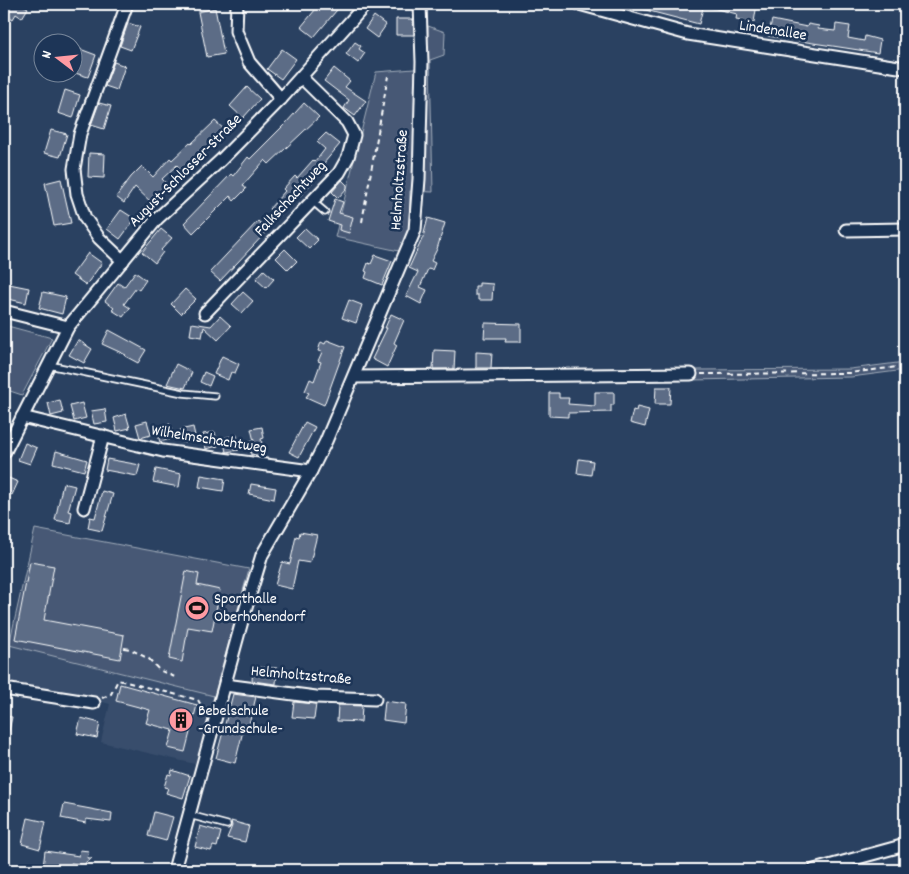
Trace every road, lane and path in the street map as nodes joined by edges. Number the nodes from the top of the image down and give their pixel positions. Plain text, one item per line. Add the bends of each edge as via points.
1 (126, 4) edge
2 (237, 4) edge
3 (366, 4) edge
4 (420, 4) edge
5 (579, 4) edge
6 (905, 68) edge
7 (388, 76) dead end
8 (301, 77) junction
9 (280, 99) junction
10 (312, 202) junction
11 (325, 212) dead end
12 (362, 222) dead end
13 (905, 229) edge
14 (846, 230) dead end
15 (123, 261) junction
16 (4, 311) edge
17 (205, 313) dead end
18 (68, 327) junction
19 (49, 365) junction
20 (905, 366) edge
21 (690, 374) joint
22 (354, 377) junction
23 (215, 396) dead end
24 (22, 417) junction
25 (103, 436) junction
26 (4, 453) edge
27 (311, 471) junction
28 (84, 508) dead end
29 (124, 648) dead end
30 (177, 678) dead end
31 (225, 685) junction
32 (4, 689) edge
33 (375, 698) dead end
34 (94, 703) joint
35 (218, 711) junction
36 (189, 816) junction
37 (227, 825) dead end
38 (905, 845) edge
39 (174, 870) edge
40 (814, 870) edge

1 - 15 street via 80,134 74,169 77,194 86,218 99,238
2 - 9 street via 236,31 249,62
3 - 8 street, August-Schlosser-Straße
4 - 22 street, Helmholtzstraße via 419,179 415,230
5 - 6 street, Lindenallee via 688,34
7 - 12 path
8 - 9 street, August-Schlosser-Straße
8 - 10 street, Falkschachtweg via 347,122 354,135 339,173
9 - 15 street, August-Schlosser-Straße via 157,219
10 - 11 lane
10 - 17 street, Falkschachtweg
13 - 14 street
15 - 18 street, August-Schlosser-Straße
16 - 18 street
18 - 19 street, August-Schlosser-Straße
19 - 23 lane via 183,393
19 - 24 street, August-Schlosser-Straße
20 - 21 path via 849,373
21 - 22 street
22 - 27 street, Helmholtzstraße
24 - 25 street, Wilhelmschachtweg
24 - 26 street, August-Schlosser-Straße
25 - 27 street, Wilhelmschachtweg via 163,450
25 - 28 street
27 - 31 street, Helmholtzstraße via 262,555
29 - 30 path via 149,659 159,670
31 - 33 street, Helmholtzstraße via 316,697
31 - 35 street, Helmholtzstraße
32 - 34 street
34 - 35 path via 111,694 118,680 198,700 202,706
35 - 36 street, Helmholtzstraße
36 - 37 lane
36 - 39 street, Helmholtzstraße
38 - 40 street

